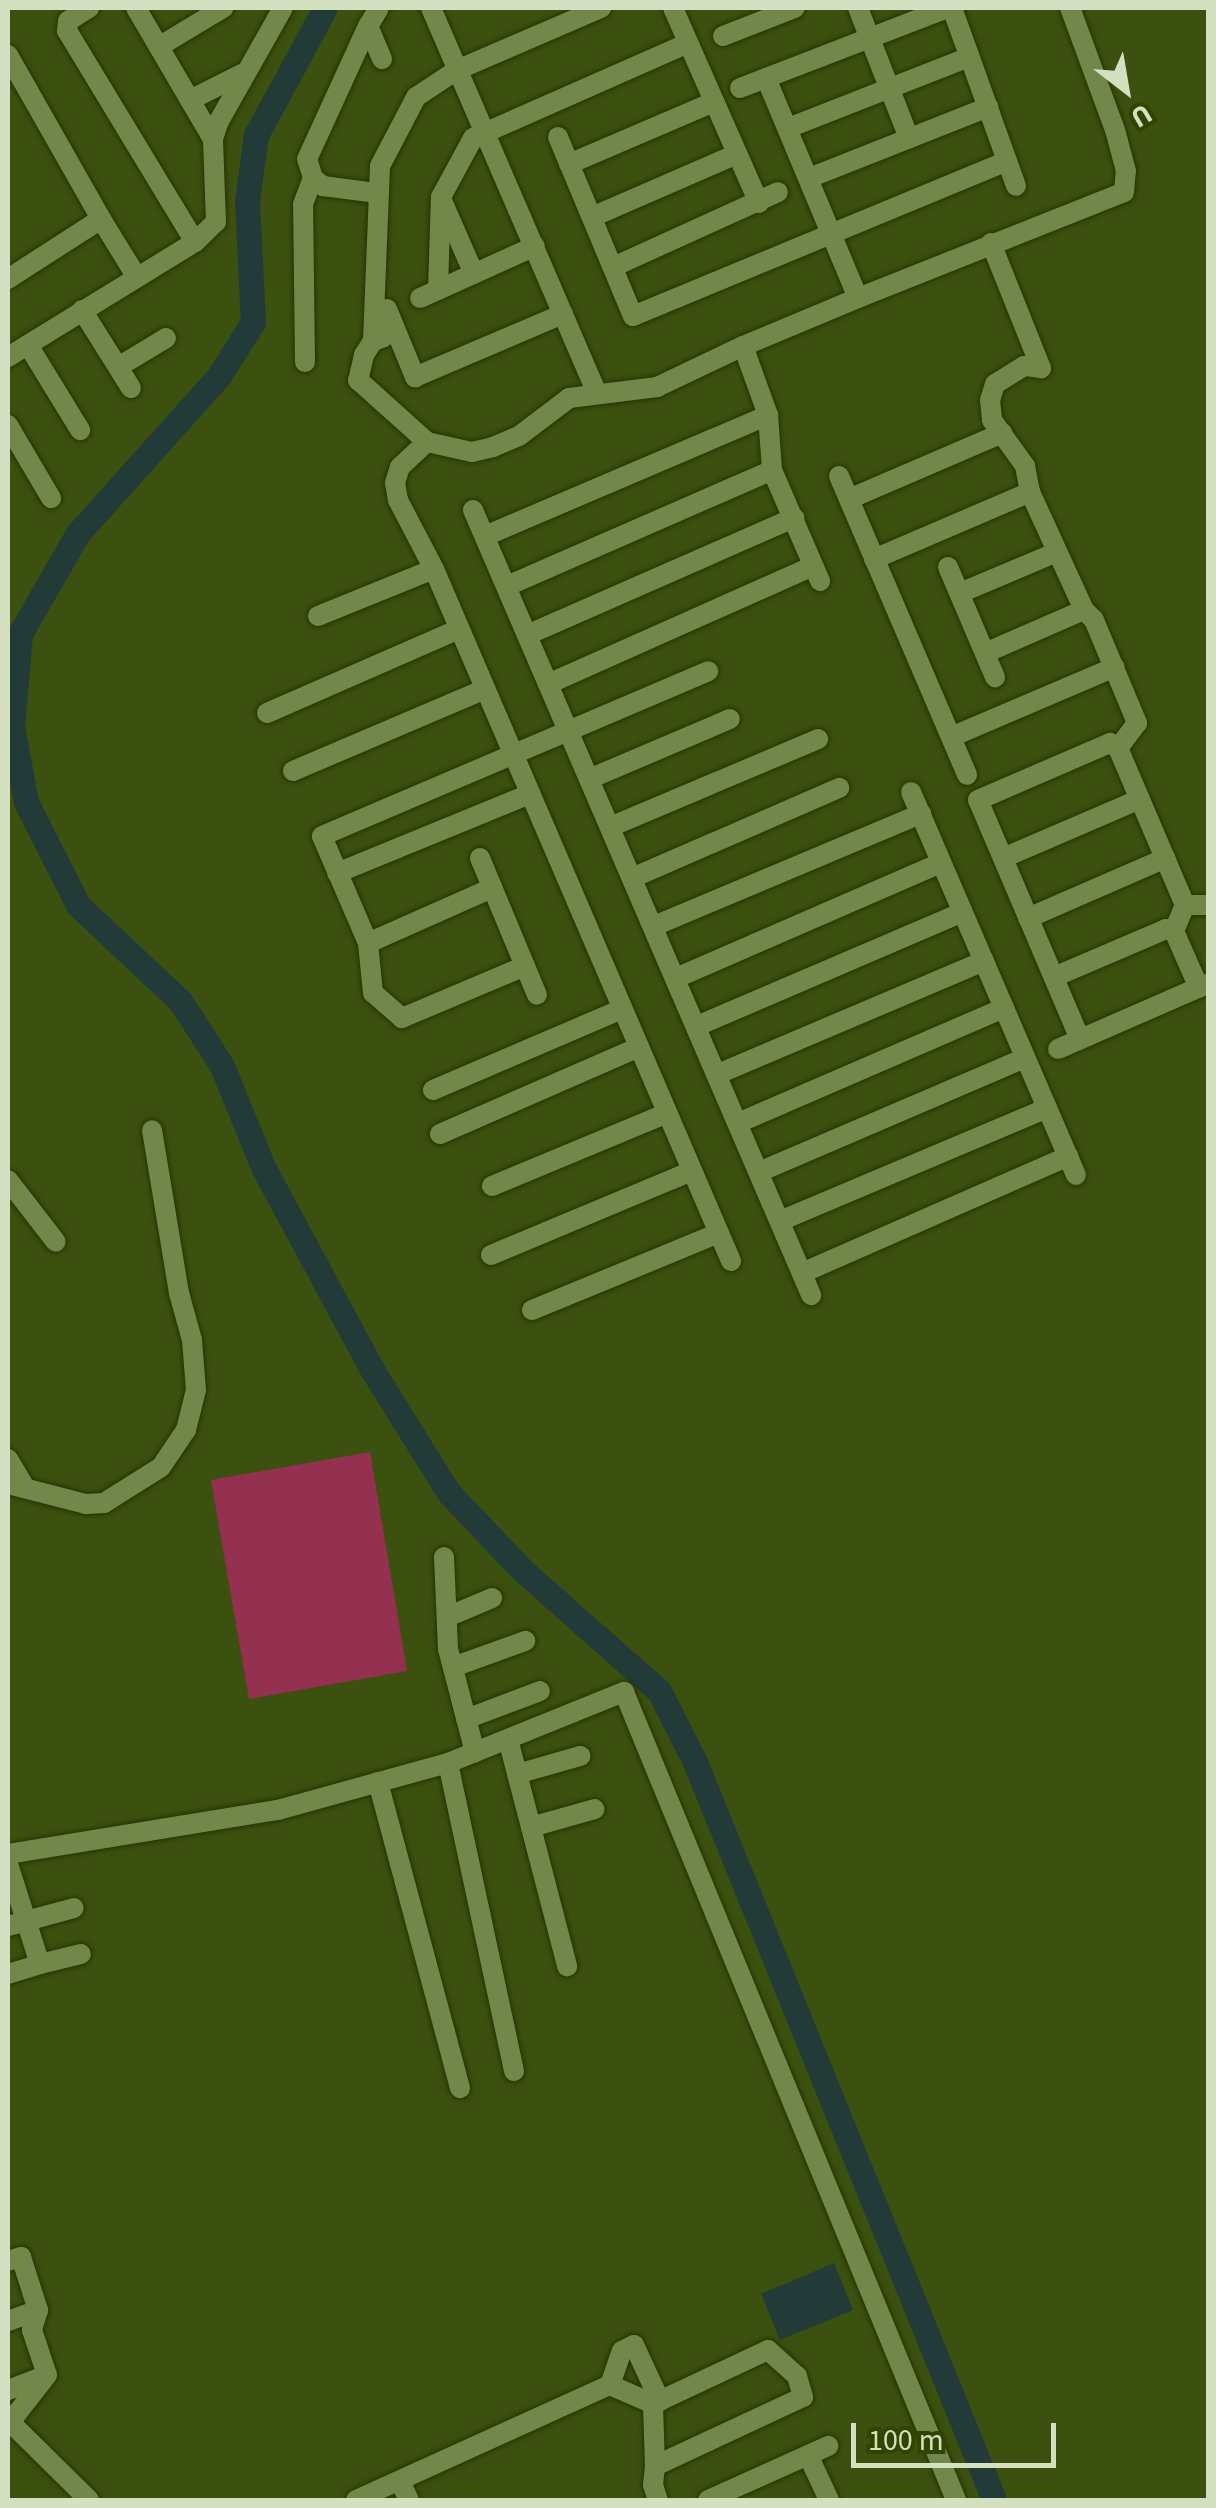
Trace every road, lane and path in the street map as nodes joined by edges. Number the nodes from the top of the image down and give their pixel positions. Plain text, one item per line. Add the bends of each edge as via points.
1 (88, 8) edge
2 (136, 8) edge
3 (222, 8) edge
4 (282, 8) edge
5 (431, 8) edge
6 (601, 8) edge
7 (673, 8) edge
8 (735, 8) edge
9 (795, 8) edge
10 (858, 8) edge
11 (949, 8) edge
12 (1070, 8) edge
13 (373, 17) edge
14 (744, 28) junction
15 (723, 36) dead end
16 (869, 38) junction
17 (688, 42) junction
18 (160, 46) junction
19 (8, 55) edge
20 (970, 57) junction
21 (382, 59) dead end
22 (457, 70) junction
23 (242, 74) junction
24 (766, 78) junction
25 (740, 88) dead end
26 (890, 88) junction
27 (190, 100) junction
28 (714, 102) junction
29 (988, 107) junction
30 (788, 128) junction
31 (483, 130) junction
32 (558, 137) dead end
33 (213, 138) junction
34 (909, 138) junction
35 (737, 154) junction
36 (1007, 161) junction
37 (569, 164) junction
38 (313, 178) junction
39 (809, 178) junction
40 (1016, 186) dead end
41 (376, 193) junction
42 (440, 197) junction
43 (592, 217) junction
44 (101, 219) junction
45 (831, 230) junction
46 (195, 242) junction
47 (991, 243) junction
48 (535, 246) junction
49 (613, 266) junction
50 (474, 274) junction
51 (136, 276) junction
52 (8, 279) edge
53 (858, 298) junction
54 (82, 310) junction
55 (387, 310) dead end
56 (563, 314) junction
57 (396, 332) junction
58 (166, 338) dead end
59 (373, 341) junction
60 (28, 345) junction
61 (743, 346) junction
62 (8, 357) edge
63 (306, 362) dead end
64 (118, 368) junction
65 (131, 388) dead end
66 (596, 392) junction
67 (768, 414) junction
68 (8, 425) edge
69 (80, 430) dead end
70 (1002, 434) junction
71 (427, 442) junction
72 (772, 470) junction
73 (839, 476) dead end
74 (1030, 492) junction
75 (51, 498) dead end
76 (849, 499) junction
77 (474, 510) dead end
78 (794, 518) junction
79 (485, 536) junction
80 (1057, 552) junction
81 (874, 558) junction
82 (948, 567) dead end
83 (434, 570) junction
84 (507, 586) junction
85 (960, 593) junction
86 (1084, 610) junction
87 (318, 616) dead end
88 (459, 630) junction
89 (527, 635) junction
90 (985, 653) junction
91 (1114, 666) junction
92 (708, 671) dead end
93 (996, 676) dead end
94 (548, 684) junction
95 (485, 688) junction
96 (268, 713) dead end
97 (730, 719) dead end
98 (568, 731) junction
99 (951, 737) junction
100 (818, 739) dead end
101 (1118, 748) junction
102 (513, 754) junction
103 (293, 771) dead end
104 (967, 775) dead end
105 (589, 779) junction
106 (839, 788) dead end
107 (911, 792) dead end
108 (530, 794) junction
109 (1140, 799) junction
110 (920, 814) junction
111 (610, 827) junction
112 (480, 858) dead end
113 (1003, 858) junction
114 (1166, 858) junction
115 (942, 863) junction
116 (337, 873) junction
117 (632, 878) junction
118 (492, 888) junction
119 (1208, 904) edge
120 (1186, 905) junction
121 (963, 912) junction
122 (1028, 918) junction
123 (654, 926) junction
124 (1174, 931) junction
125 (368, 943) junction
126 (984, 961) junction
127 (525, 966) junction
128 (1054, 977) junction
129 (676, 978) junction
130 (1204, 986) edge
131 (538, 996) dead end
132 (1004, 1008) junction
133 (622, 1009) junction
134 (697, 1026) junction
135 (1080, 1039) junction
136 (639, 1047) junction
137 (1058, 1049) dead end
138 (1025, 1058) junction
139 (718, 1074) junction
140 (433, 1090) dead end
141 (1047, 1108) junction
142 (667, 1112) junction
143 (738, 1123) junction
144 (152, 1130) dead end
145 (440, 1134) dead end
146 (692, 1171) junction
147 (759, 1172) junction
148 (8, 1180) edge
149 (492, 1186) dead end
150 (780, 1221) junction
151 (718, 1233) junction
152 (56, 1242) dead end
153 (491, 1255) dead end
154 (730, 1261) dead end
155 (802, 1273) junction
156 (812, 1295) dead end
157 (532, 1310) dead end
158 (8, 1459) edge
159 (16, 1486) edge
160 (444, 1558) dead end
161 (492, 1598) dead end
162 (447, 1617) junction
163 (524, 1641) dead end
164 (453, 1667) junction
165 (540, 1691) dead end
166 (466, 1720) junction
167 (508, 1739) junction
168 (475, 1754) junction
169 (580, 1756) dead end
170 (448, 1763) junction
171 (517, 1774) junction
172 (378, 1782) junction
173 (595, 1809) dead end
174 (531, 1827) junction
175 (8, 1854) edge
176 (8, 1864) edge
177 (74, 1908) dead end
178 (16, 1923) edge
179 (81, 1954) dead end
180 (40, 1964) junction
181 (568, 1966) dead end
182 (8, 1974) edge
183 (514, 2070) dead end
184 (460, 2088) dead end
185 (8, 2261) edge
186 (38, 2310) junction
187 (8, 2322) edge
188 (770, 2340) dead end
189 (47, 2374) junction
190 (610, 2385) junction
191 (8, 2390) edge
192 (656, 2399) junction
193 (10, 2421) edge
194 (828, 2446) dead end
195 (808, 2455) junction
196 (655, 2466) junction
197 (395, 2489) edge
198 (89, 2500) edge
199 (356, 2500) edge
200 (409, 2500) edge
201 (658, 2500) edge
202 (708, 2500) edge
203 (828, 2500) edge
204 (956, 2500) edge

1 - 46 street via 66,31
2 - 18 street
3 - 18 street
4 - 23 street
5 - 22 street
6 - 22 street
7 - 17 street
8 - 14 street
9 - 14 street
10 - 16 street
11 - 16 street
11 - 20 street
12 - 47 street via 1115,130 1124,192
13 - 21 street
13 - 38 street via 307,159
14 - 15 street
16 - 24 street
16 - 26 street
17 - 28 street
17 - 31 street
18 - 27 street
19 - 44 street
20 - 26 street
20 - 29 street
22 - 31 street
22 - 41 street via 416,97 380,166
23 - 27 street
23 - 33 street
24 - 25 street
24 - 30 street
26 - 30 street
26 - 34 street
27 - 33 street
28 - 35 street
28 - 37 street
29 - 34 street
29 - 36 street
30 - 39 street
31 - 42 street via 462,150
31 - 48 street
32 - 37 street
33 - 46 street via 216,222
34 - 39 street
35 - 43 street
35 - 49 street via 768,198
36 - 40 street
36 - 45 street
37 - 43 street
38 - 41 street via 336,190
38 - 63 street via 303,204
39 - 45 street
41 - 59 street
42 - 50 street
42 - 50 street via 429,294
43 - 49 street
44 - 51 street
44 - 52 street
45 - 49 street via 633,316
45 - 53 street
46 - 51 street
47 - 53 street
47 - 70 street via 1041,368 1024,366 995,384 992,420
48 - 50 street
48 - 56 street
51 - 54 street
53 - 61 street
54 - 60 street
54 - 64 street
55 - 57 street
56 - 57 street via 415,377
56 - 66 street
57 - 59 street
58 - 64 street
59 - 71 street via 358,380
60 - 62 street
60 - 69 street
61 - 66 street via 657,387
61 - 67 street
64 - 65 street
66 - 71 street via 569,398 493,447 472,452
67 - 72 street
67 - 79 street
68 - 75 street
70 - 74 street via 1025,466
70 - 76 street
71 - 83 street via 400,467 396,483
72 - 78 street
72 - 84 street
73 - 76 street
74 - 80 street
74 - 81 street
76 - 81 street
77 - 79 street
78 - 89 street
78 - 94 street via 817,574
79 - 84 street
80 - 85 street
80 - 86 street
81 - 99 street
82 - 85 street
83 - 87 street
83 - 88 street
84 - 89 street
85 - 90 street
86 - 90 street
86 - 91 street
88 - 95 street
88 - 96 street
89 - 94 street
90 - 93 street
91 - 99 street
91 - 101 street via 1137,723
92 - 98 street
94 - 98 street
95 - 102 street
95 - 103 street
97 - 105 street
98 - 102 street
98 - 105 street
99 - 104 street
100 - 111 street
101 - 109 street
101 - 113 street via 1110,743 978,800
102 - 108 street
102 - 116 street via 322,836
105 - 111 street
106 - 117 street
107 - 110 street
108 - 116 street
108 - 133 street
109 - 113 street
109 - 114 street
110 - 115 street
110 - 123 street
111 - 117 street
112 - 118 street
113 - 122 street
114 - 120 street
114 - 122 street
115 - 121 street
115 - 129 street
116 - 125 street
117 - 123 street
118 - 125 street
118 - 127 street
119 - 120 street
120 - 124 street
121 - 126 street
121 - 134 street
122 - 128 street
123 - 129 street
124 - 128 street
124 - 130 street
125 - 127 street via 373,992 402,1018
126 - 132 street
126 - 139 street
127 - 131 street
128 - 135 street
129 - 134 street
130 - 135 street
132 - 138 street
132 - 143 street
133 - 136 street
133 - 140 street
134 - 139 street
135 - 137 street
136 - 142 street
136 - 145 street
138 - 141 street
138 - 147 street
139 - 143 street
141 - 150 street
141 - 155 street via 1072,1165
142 - 146 street
142 - 149 street
143 - 147 street
144 - 159 street via 192,1340 196,1390 186,1430 161,1468 104,1502 86,1504
146 - 151 street
146 - 153 street
147 - 150 street
148 - 152 street
150 - 155 street
151 - 154 street
151 - 157 street
155 - 156 street
158 - 159 street
160 - 162 street
161 - 162 street
162 - 164 street
163 - 164 street
164 - 166 street
165 - 166 street
166 - 168 street
167 - 168 street
167 - 171 street
167 - 204 street via 619,1692 628,1694
168 - 170 street
169 - 171 street
170 - 172 street
170 - 183 street
171 - 174 street
172 - 175 street via 278,1810
172 - 184 street
173 - 174 street
174 - 181 street
176 - 178 street
177 - 178 street
178 - 180 street
179 - 180 street
180 - 182 street
185 - 186 street via 20,2256
186 - 187 street
186 - 189 street via 32,2330
188 - 192 street
189 - 191 street
189 - 193 street
190 - 192 street
190 - 192 street via 622,2351 634,2345
190 - 197 street
192 - 196 street
192 - 196 street via 768,2350 797,2376 803,2397
193 - 198 street
194 - 195 street
195 - 202 street
195 - 203 street
196 - 201 street
197 - 199 street
197 - 200 street

